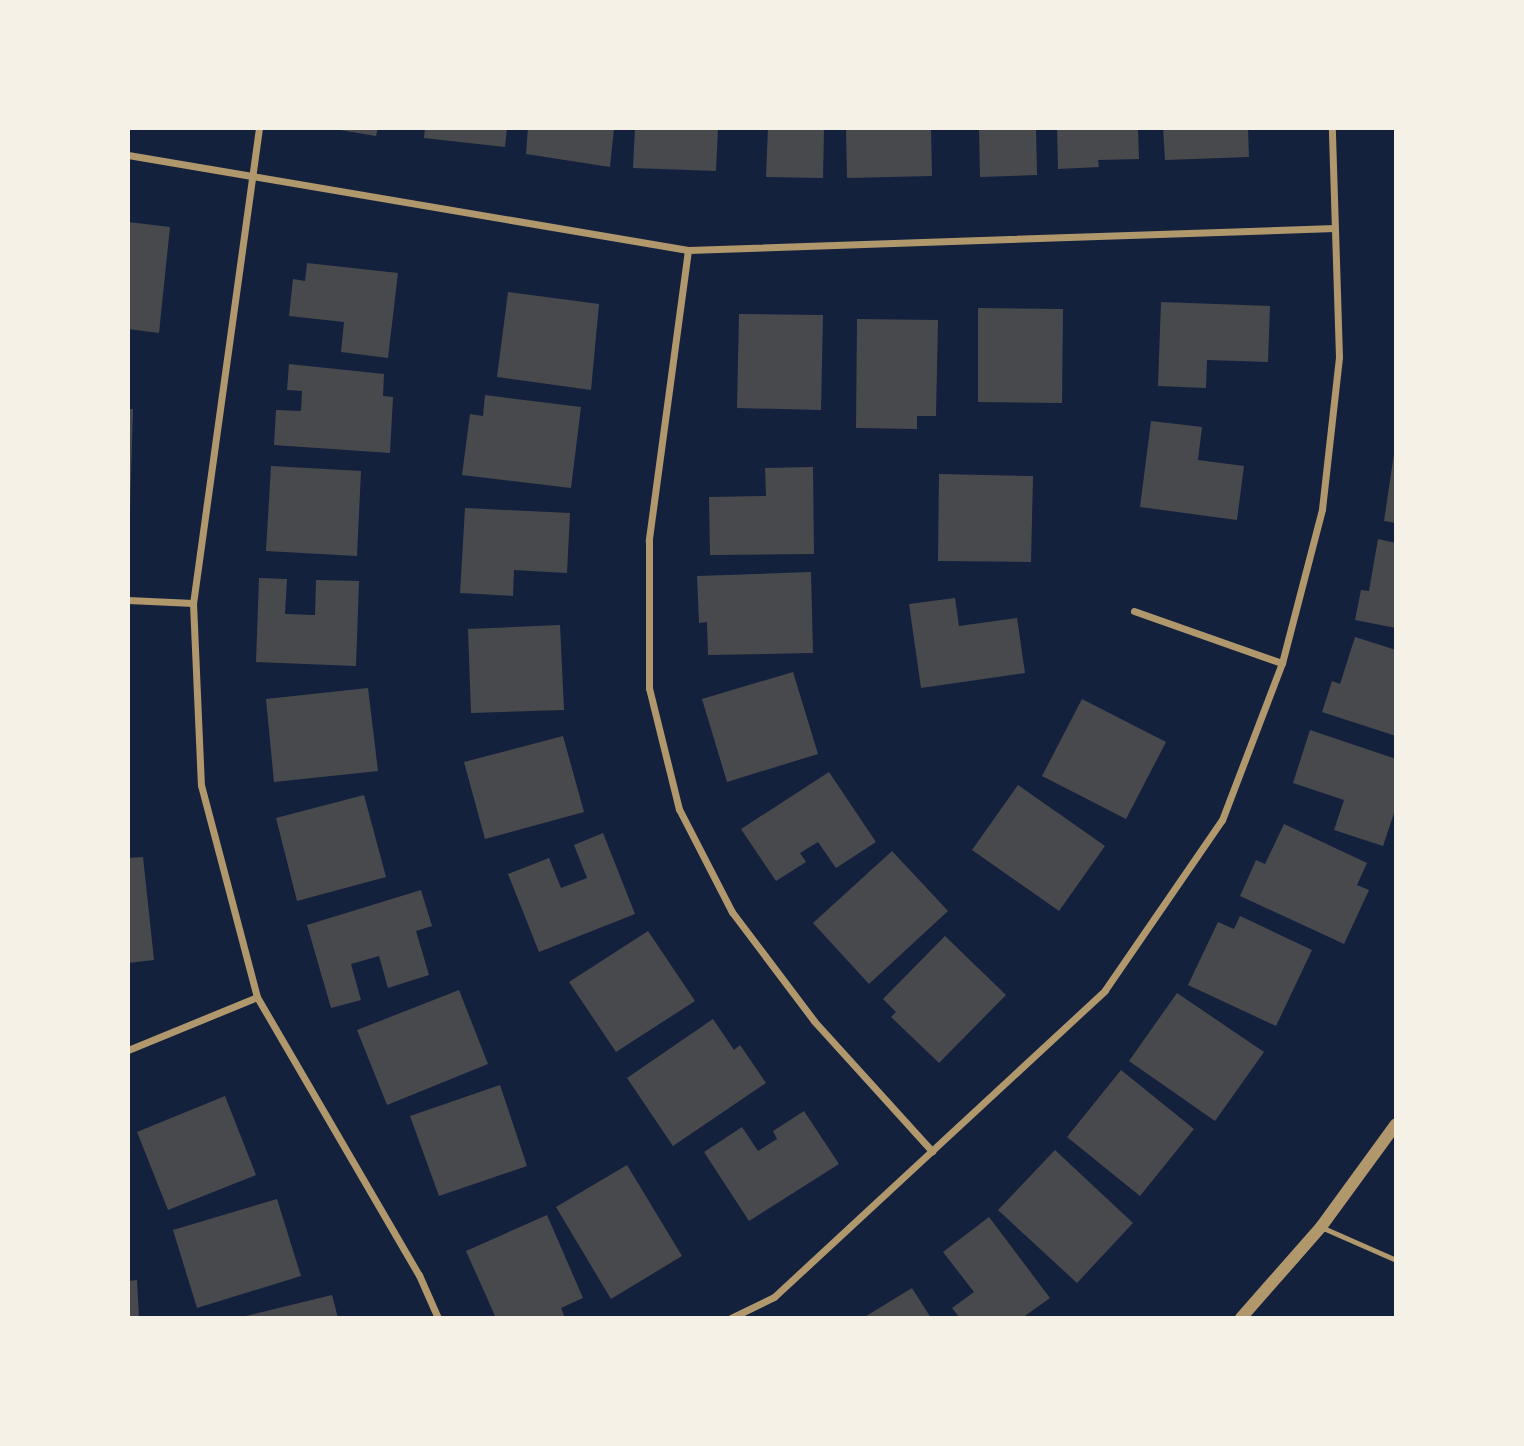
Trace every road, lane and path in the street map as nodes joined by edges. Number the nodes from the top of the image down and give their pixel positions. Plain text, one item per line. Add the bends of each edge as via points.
1 (259, 128) edge
2 (1332, 128) edge
3 (128, 155) edge
4 (253, 174) junction
5 (1335, 228) junction
6 (688, 250) junction
7 (128, 600) edge
8 (193, 603) junction
9 (1134, 611) dead end
10 (1282, 663) junction
11 (257, 997) junction
12 (128, 1050) edge
13 (1396, 1124) edge
14 (932, 1151) junction
15 (1321, 1227) junction
16 (1396, 1261) edge
17 (438, 1318) edge
18 (731, 1318) edge
19 (1241, 1318) edge

1 - 4 street
2 - 5 street
3 - 4 street
4 - 6 street
4 - 8 street
5 - 6 street
5 - 10 street via 1339,357 1322,509
6 - 14 street via 649,540 649,688 679,809 732,912 814,1021
7 - 8 street
8 - 11 street via 201,785
9 - 10 street
10 - 14 street via 1222,820 1105,989
11 - 12 street
11 - 17 street via 419,1275
13 - 15 street
14 - 18 street via 774,1297
15 - 16 lane
15 - 19 street

